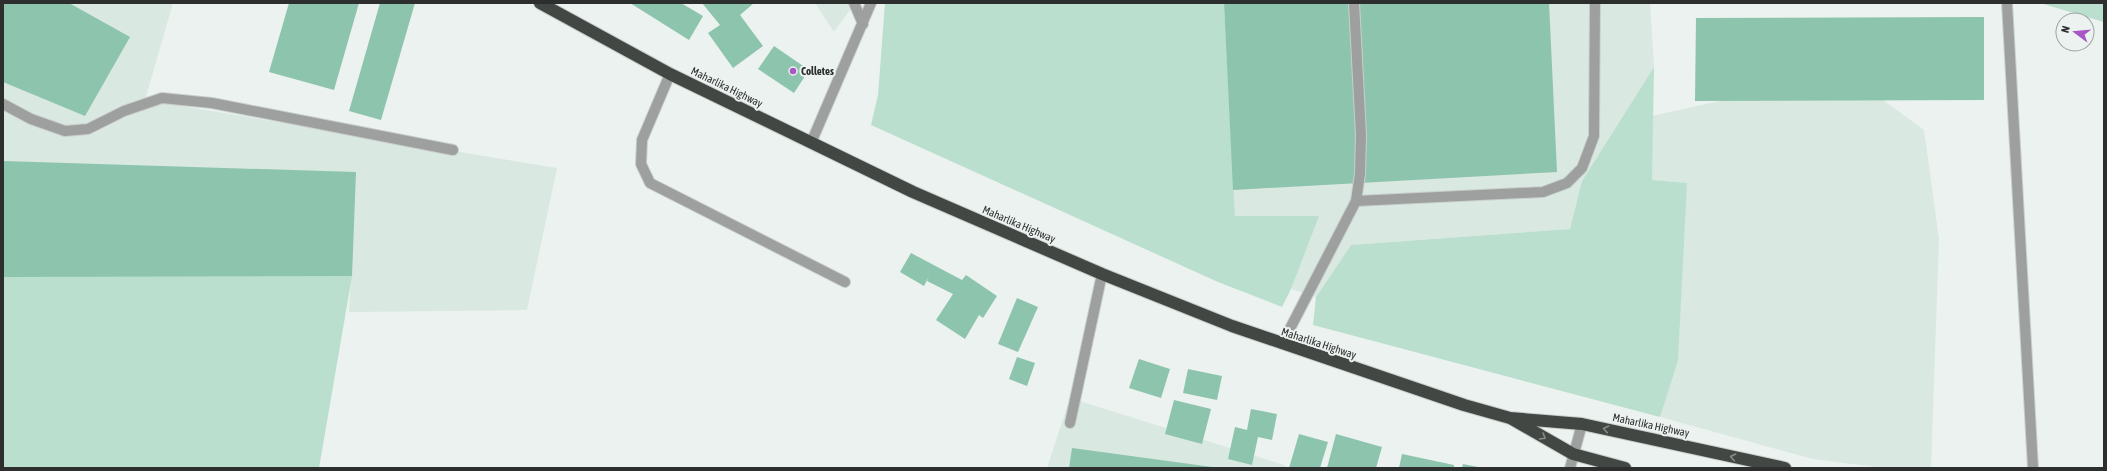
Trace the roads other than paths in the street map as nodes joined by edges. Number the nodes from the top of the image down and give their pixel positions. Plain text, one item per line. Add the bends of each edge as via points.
1 (540, 3) edge
2 (854, 3) edge
3 (871, 3) edge
4 (1354, 3) edge
5 (1596, 3) edge
6 (2007, 3) edge
7 (862, 24) junction
8 (670, 74) junction
9 (3, 104) edge
10 (811, 143) junction
11 (453, 150) dead end
12 (1356, 201) junction
13 (1102, 274) junction
14 (845, 282) dead end
15 (1282, 344) junction
16 (1510, 418) junction
17 (1070, 423) dead end
18 (1582, 424) junction
19 (1573, 454) junction
20 (1570, 468) edge
21 (1624, 468) edge
22 (1785, 468) edge
23 (2033, 468) edge

1 - 8 highway, Maharlika Highway
2 - 7 street
3 - 7 street
4 - 12 street via 1361,135
5 - 12 street via 1594,136 1582,168 1567,183 1543,192
6 - 23 street
7 - 10 street
8 - 10 highway, Maharlika Highway
8 - 14 street via 642,140 641,164 650,183
9 - 11 street via 31,119 65,131 88,129 124,111 162,98 212,103
10 - 13 highway, Maharlika Highway via 913,192
12 - 15 street
13 - 15 highway, Maharlika Highway
13 - 17 street
15 - 16 highway, Maharlika Highway
16 - 18 highway, Maharlika Highway
16 -> 19 highway, Maharlika Highway
18 - 19 street
22 -> 18 highway, Maharlika Highway
19 - 20 street
19 - 21 highway, Maharlika Highway

